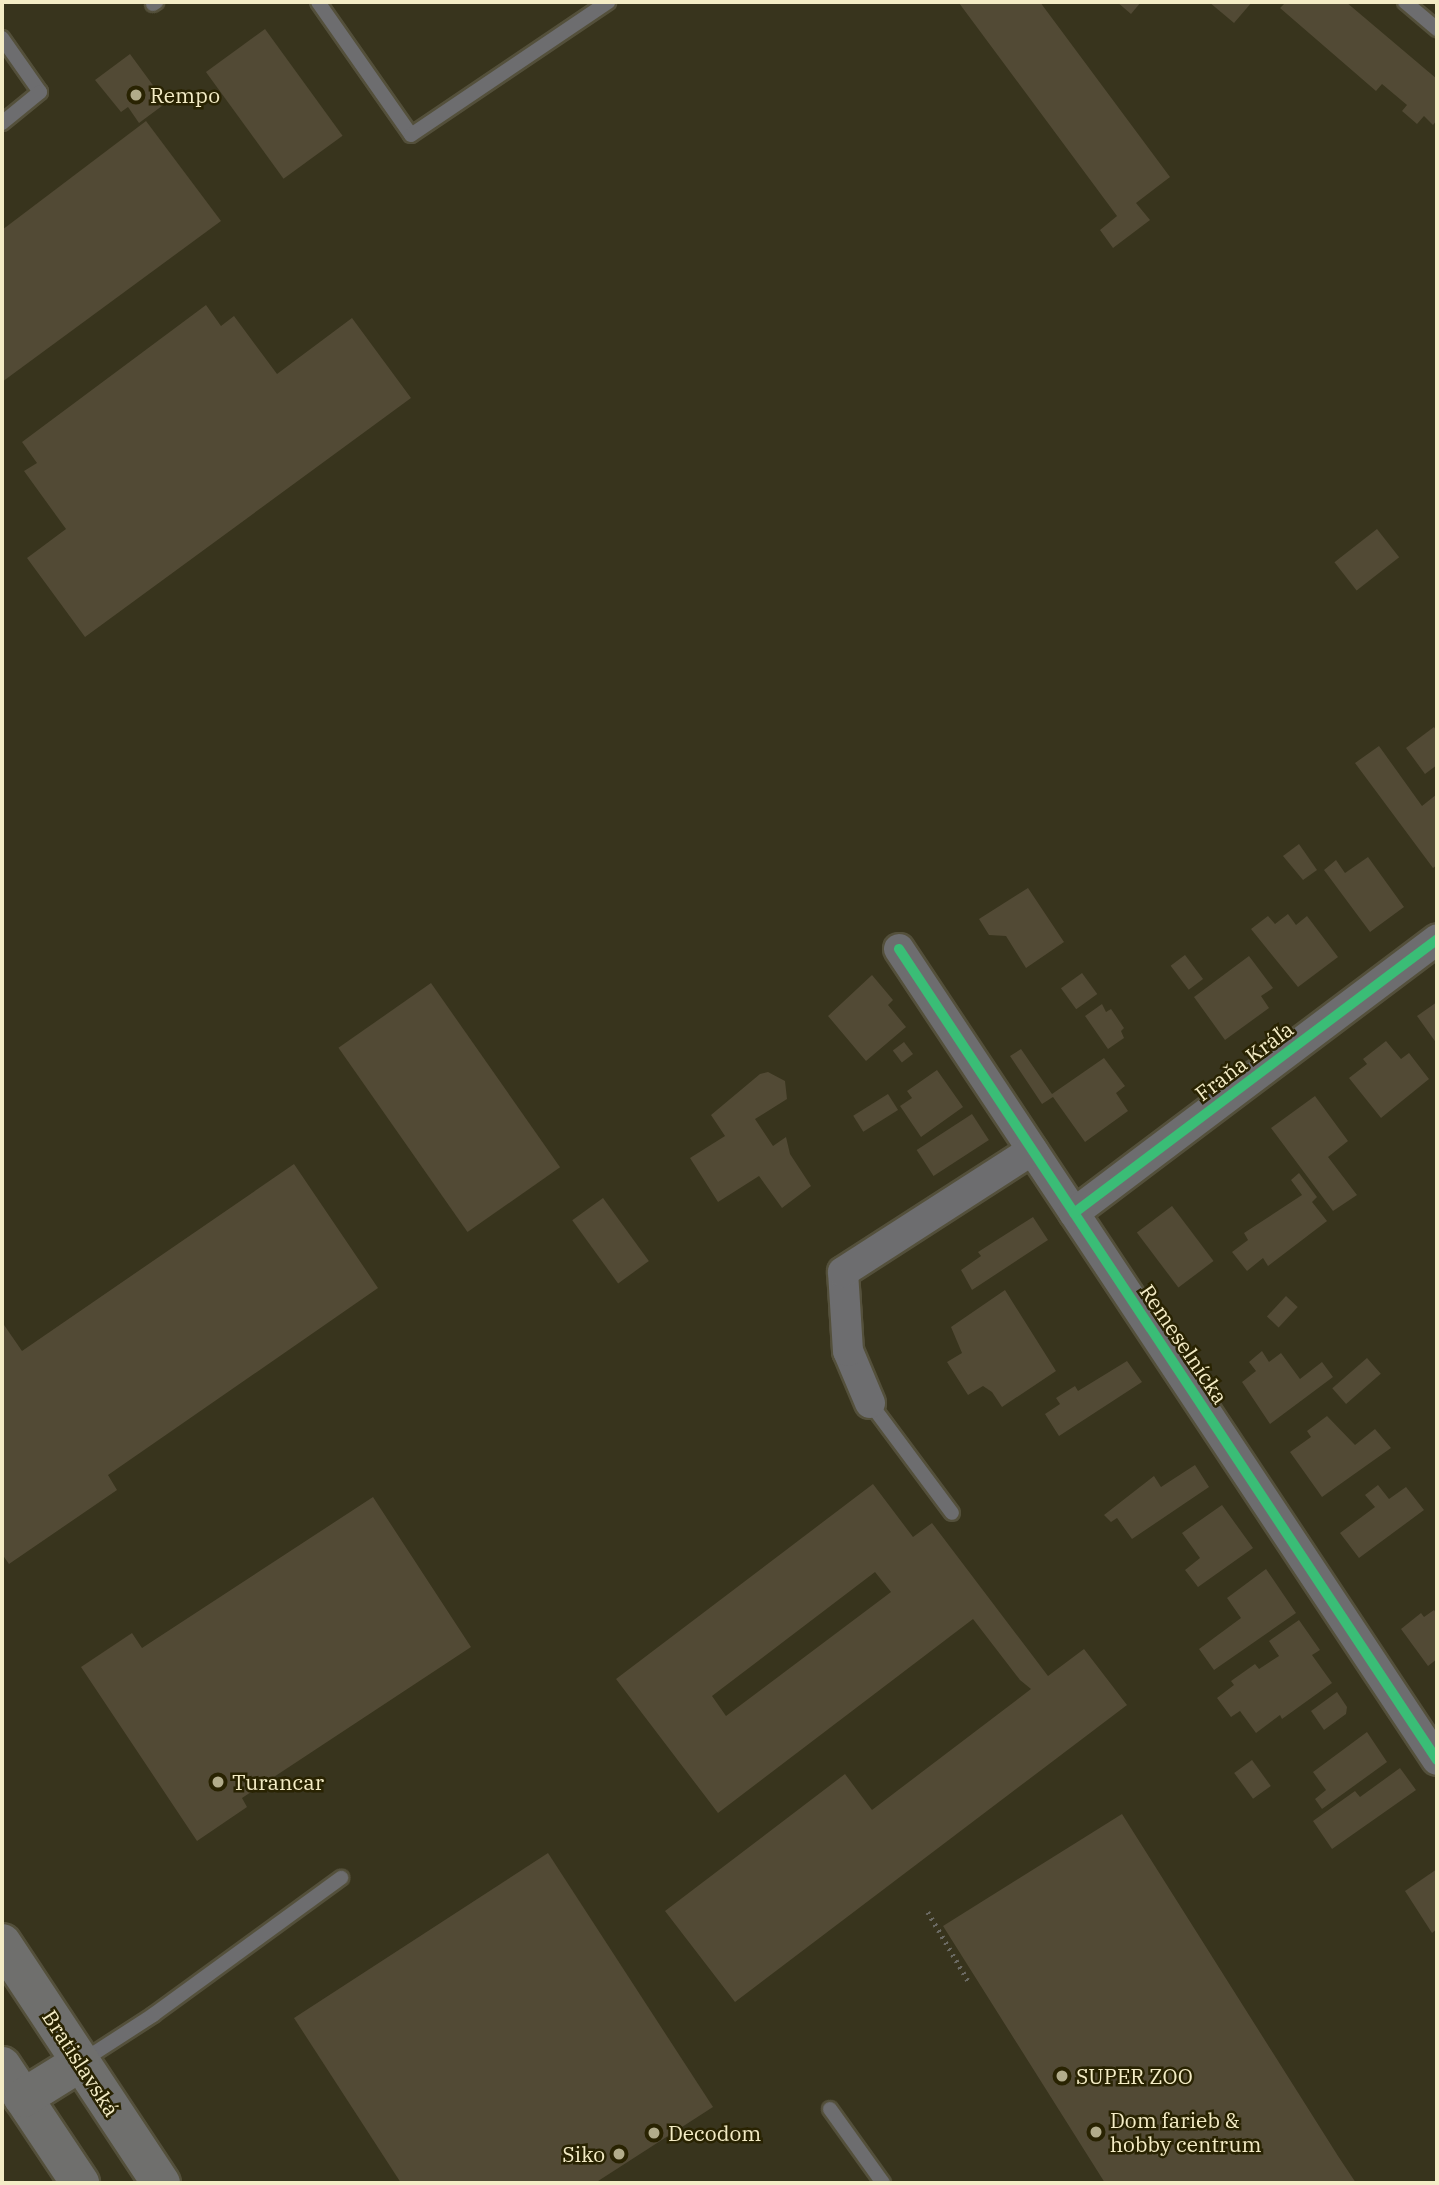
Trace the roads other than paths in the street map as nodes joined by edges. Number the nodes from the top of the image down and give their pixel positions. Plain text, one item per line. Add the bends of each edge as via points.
1 (318, 2) edge
2 (608, 2) edge
3 (1405, 2) edge
4 (1437, 29) edge
5 (2, 38) edge
6 (2, 123) edge
7 (1437, 939) edge
8 (899, 949) dead end
9 (1032, 1150) junction
10 (1073, 1213) junction
11 (870, 1403) joint
12 (952, 1513) dead end
13 (1437, 1760) edge
14 (341, 1878) dead end
15 (2, 1943) edge
16 (81, 2062) junction
17 (2, 2066) edge
18 (23, 2098) junction
19 (830, 2109) dead end
20 (80, 2183) edge
21 (161, 2183) edge
22 (883, 2183) edge

1 - 2 lane via 411,135
3 - 4 lane
5 - 6 lane via 40,92
7 - 10 street, Fraňa Kráľa
8 - 9 street, Remeselnícka
9 - 10 street, Remeselnícka
9 - 11 street via 843,1272 848,1351
10 - 13 street, Remeselnícka
11 - 12 lane
14 - 16 lane
15 - 16 main road, Bratislavská
16 - 18 main road
16 - 21 main road, Bratislavská
17 - 18 main road
18 - 20 main road
19 - 22 lane

